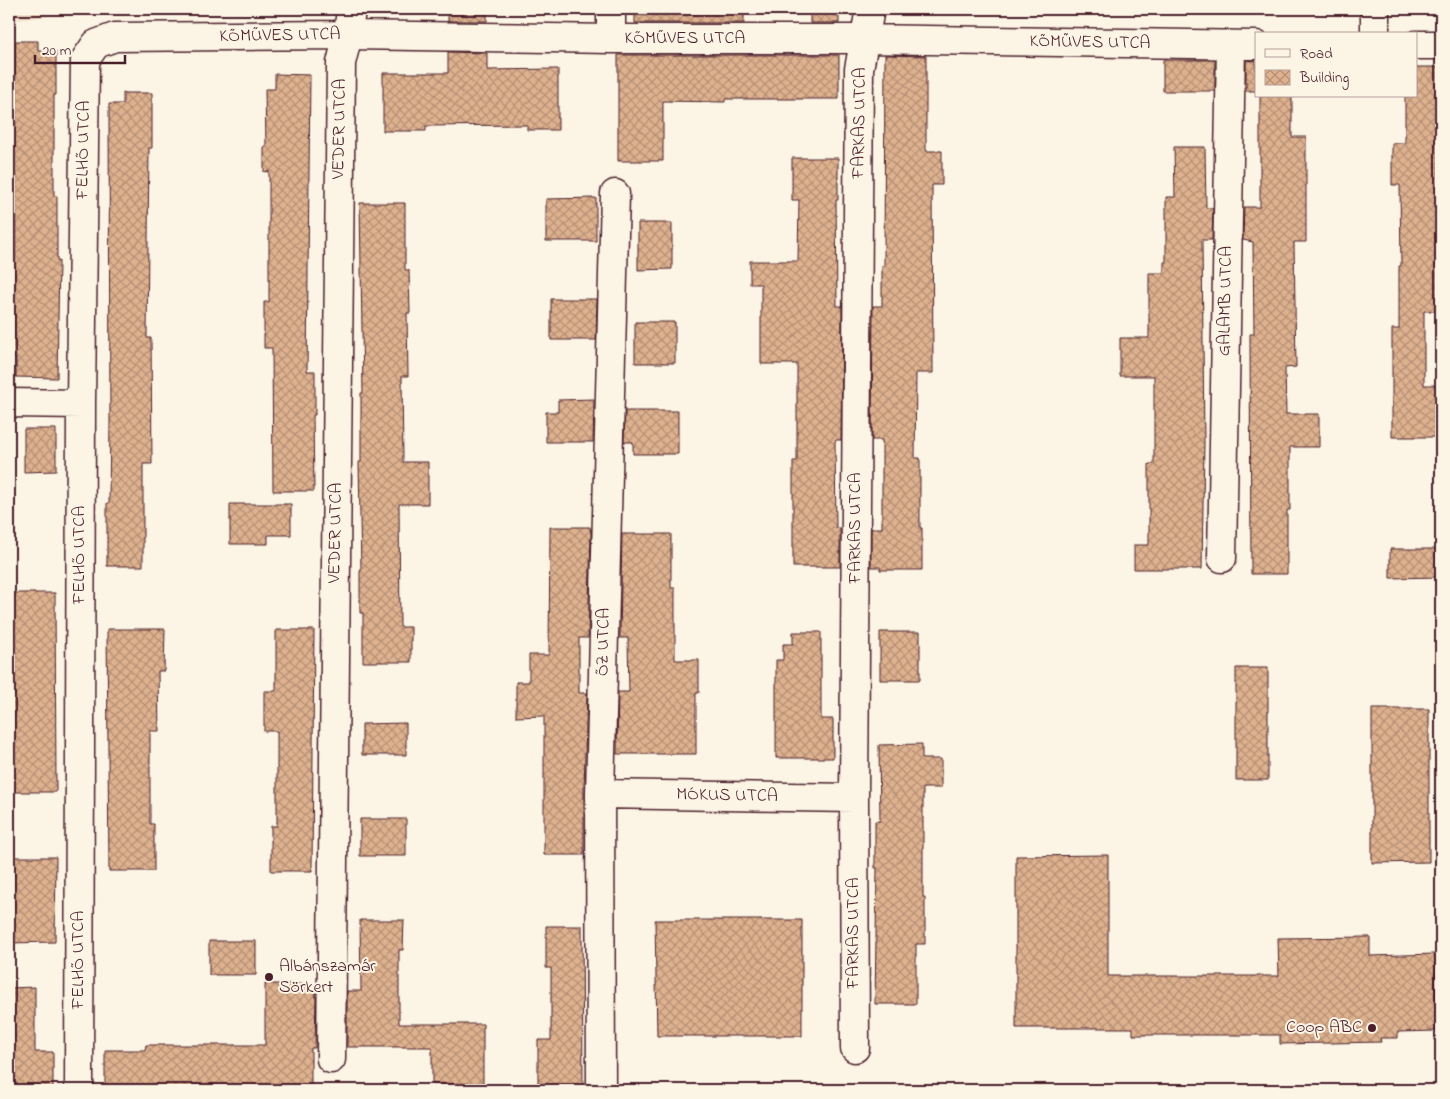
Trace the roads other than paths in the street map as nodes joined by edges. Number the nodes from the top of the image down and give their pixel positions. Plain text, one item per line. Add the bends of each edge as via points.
1 (611, 9) edge
2 (870, 9) edge
3 (1375, 9) edge
4 (349, 22) edge
5 (1375, 32) edge
6 (115, 37) joint
7 (612, 39) junction
8 (864, 39) junction
9 (1243, 45) edge
10 (1418, 46) edge
11 (1441, 46) edge
12 (615, 194) dead end
13 (9, 403) edge
14 (81, 404) junction
15 (1222, 558) dead end
16 (600, 794) junction
17 (854, 798) junction
18 (855, 1048) dead end
19 (331, 1059) dead end
20 (79, 1090) edge
21 (601, 1090) edge

1 - 7 street
2 - 8 street, FARKAS UTCA
3 - 5 street
4 - 6 street, KŐMŰVES UTCA
4 - 7 street, KŐMŰVES UTCA
4 - 19 street, VEDER UTCA via 341,63
6 - 14 street, FELHŐ UTCA via 96,44 85,60
7 - 8 street, KŐMŰVES UTCA
8 - 9 street, KŐMŰVES UTCA
8 - 17 street, FARKAS UTCA via 859,68
9 - 15 street, GALAMB UTCA
10 - 11 street
12 - 16 street, ŐZ UTCA
13 - 14 street
14 - 20 street, FELHŐ UTCA
16 - 17 street, MÓKUS UTCA
16 - 21 street, ŐZ UTCA
17 - 18 street, FARKAS UTCA

